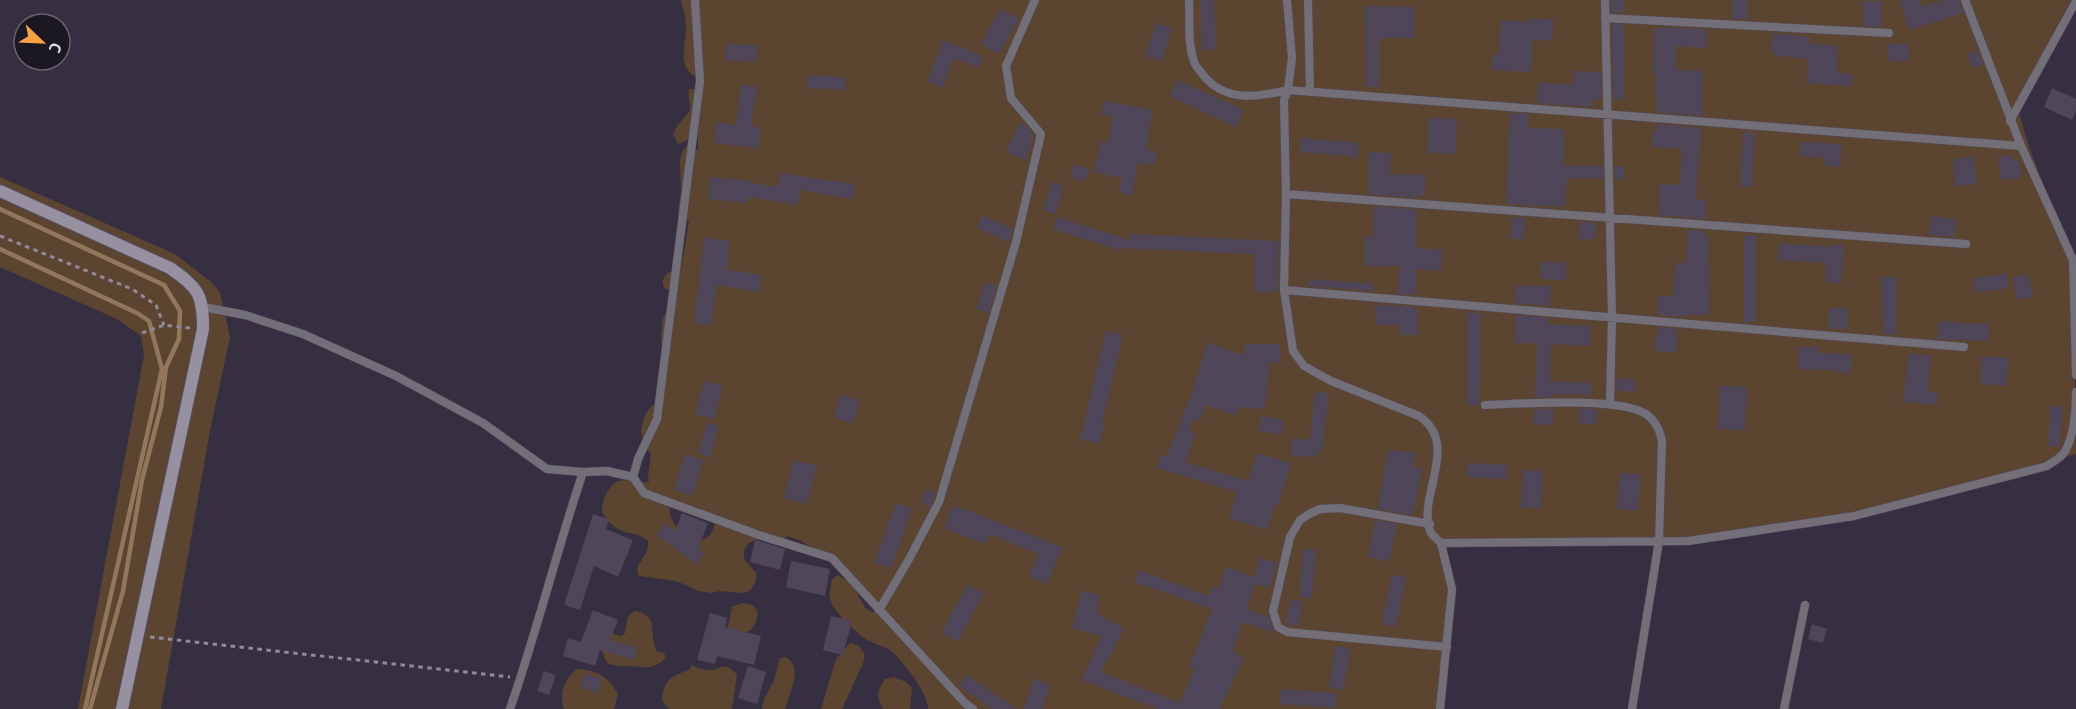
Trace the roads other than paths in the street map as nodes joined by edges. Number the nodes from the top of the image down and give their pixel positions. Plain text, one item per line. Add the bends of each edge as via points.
1 (695, 0) edge
2 (1035, 0) edge
3 (1189, 0) edge
4 (1287, 0) edge
5 (1308, 0) edge
6 (1605, 0) edge
7 (1965, 0) edge
8 (2076, 1) edge
9 (1605, 18) junction
10 (1889, 33) dead end
11 (1288, 90) junction
12 (1311, 92) junction
13 (1608, 114) junction
14 (2010, 121) junction
15 (2020, 146) junction
16 (0, 191) edge
17 (1286, 194) junction
18 (1610, 217) junction
19 (1966, 244) dead end
20 (1284, 290) junction
21 (203, 307) junction
22 (1612, 318) junction
23 (1964, 347) dead end
24 (2076, 375) edge
25 (2076, 392) edge
26 (1610, 404) junction
27 (1485, 405) dead end
28 (583, 471) junction
29 (633, 477) junction
30 (1430, 524) junction
31 (1659, 541) junction
32 (1441, 543) junction
33 (1805, 605) dead end
34 (879, 610) junction
35 (1447, 647) junction
36 (964, 706) edge
37 (122, 709) edge
38 (510, 709) edge
39 (973, 709) edge
40 (1440, 709) edge
41 (1632, 709) edge
42 (1784, 709) edge

1 - 29 lane via 700,81 657,419
2 - 34 lane via 1006,66 1011,98 1041,134 1016,242 939,502
3 - 11 lane via 1195,65 1211,85 1235,95 1258,97
4 - 11 lane via 1292,58
5 - 12 lane
6 - 9 lane
7 - 14 lane
8 - 14 lane
9 - 10 lane
9 - 13 lane
11 - 12 lane
11 - 17 lane via 1284,100
12 - 13 lane
13 - 15 lane
13 - 18 lane
14 - 15 lane
15 - 24 lane via 2073,261
16 - 21 main road via 170,268 194,285
17 - 18 lane
17 - 20 lane
18 - 19 lane
18 - 22 lane
20 - 22 lane
20 - 30 lane via 1293,351 1304,366 1430,423 1438,452 1428,513
21 - 28 lane via 245,315 303,334 396,376 483,423 547,469
21 - 37 main road via 203,329
22 - 23 lane
22 - 26 lane
25 - 31 lane via 2076,413 2064,454 2047,466 1854,516 1688,541
26 - 27 lane
26 - 31 lane via 1646,414 1660,432
28 - 29 lane
28 - 38 lane
29 - 34 lane via 644,494 832,558
30 - 32 lane via 1431,533
30 - 35 lane via 1340,508 1309,514 1300,520 1290,537 1273,611 1278,627 1287,632
31 - 32 lane
31 - 41 lane
32 - 35 lane via 1452,589
33 - 42 lane
34 - 36 lane
35 - 40 lane
36 - 39 lane

